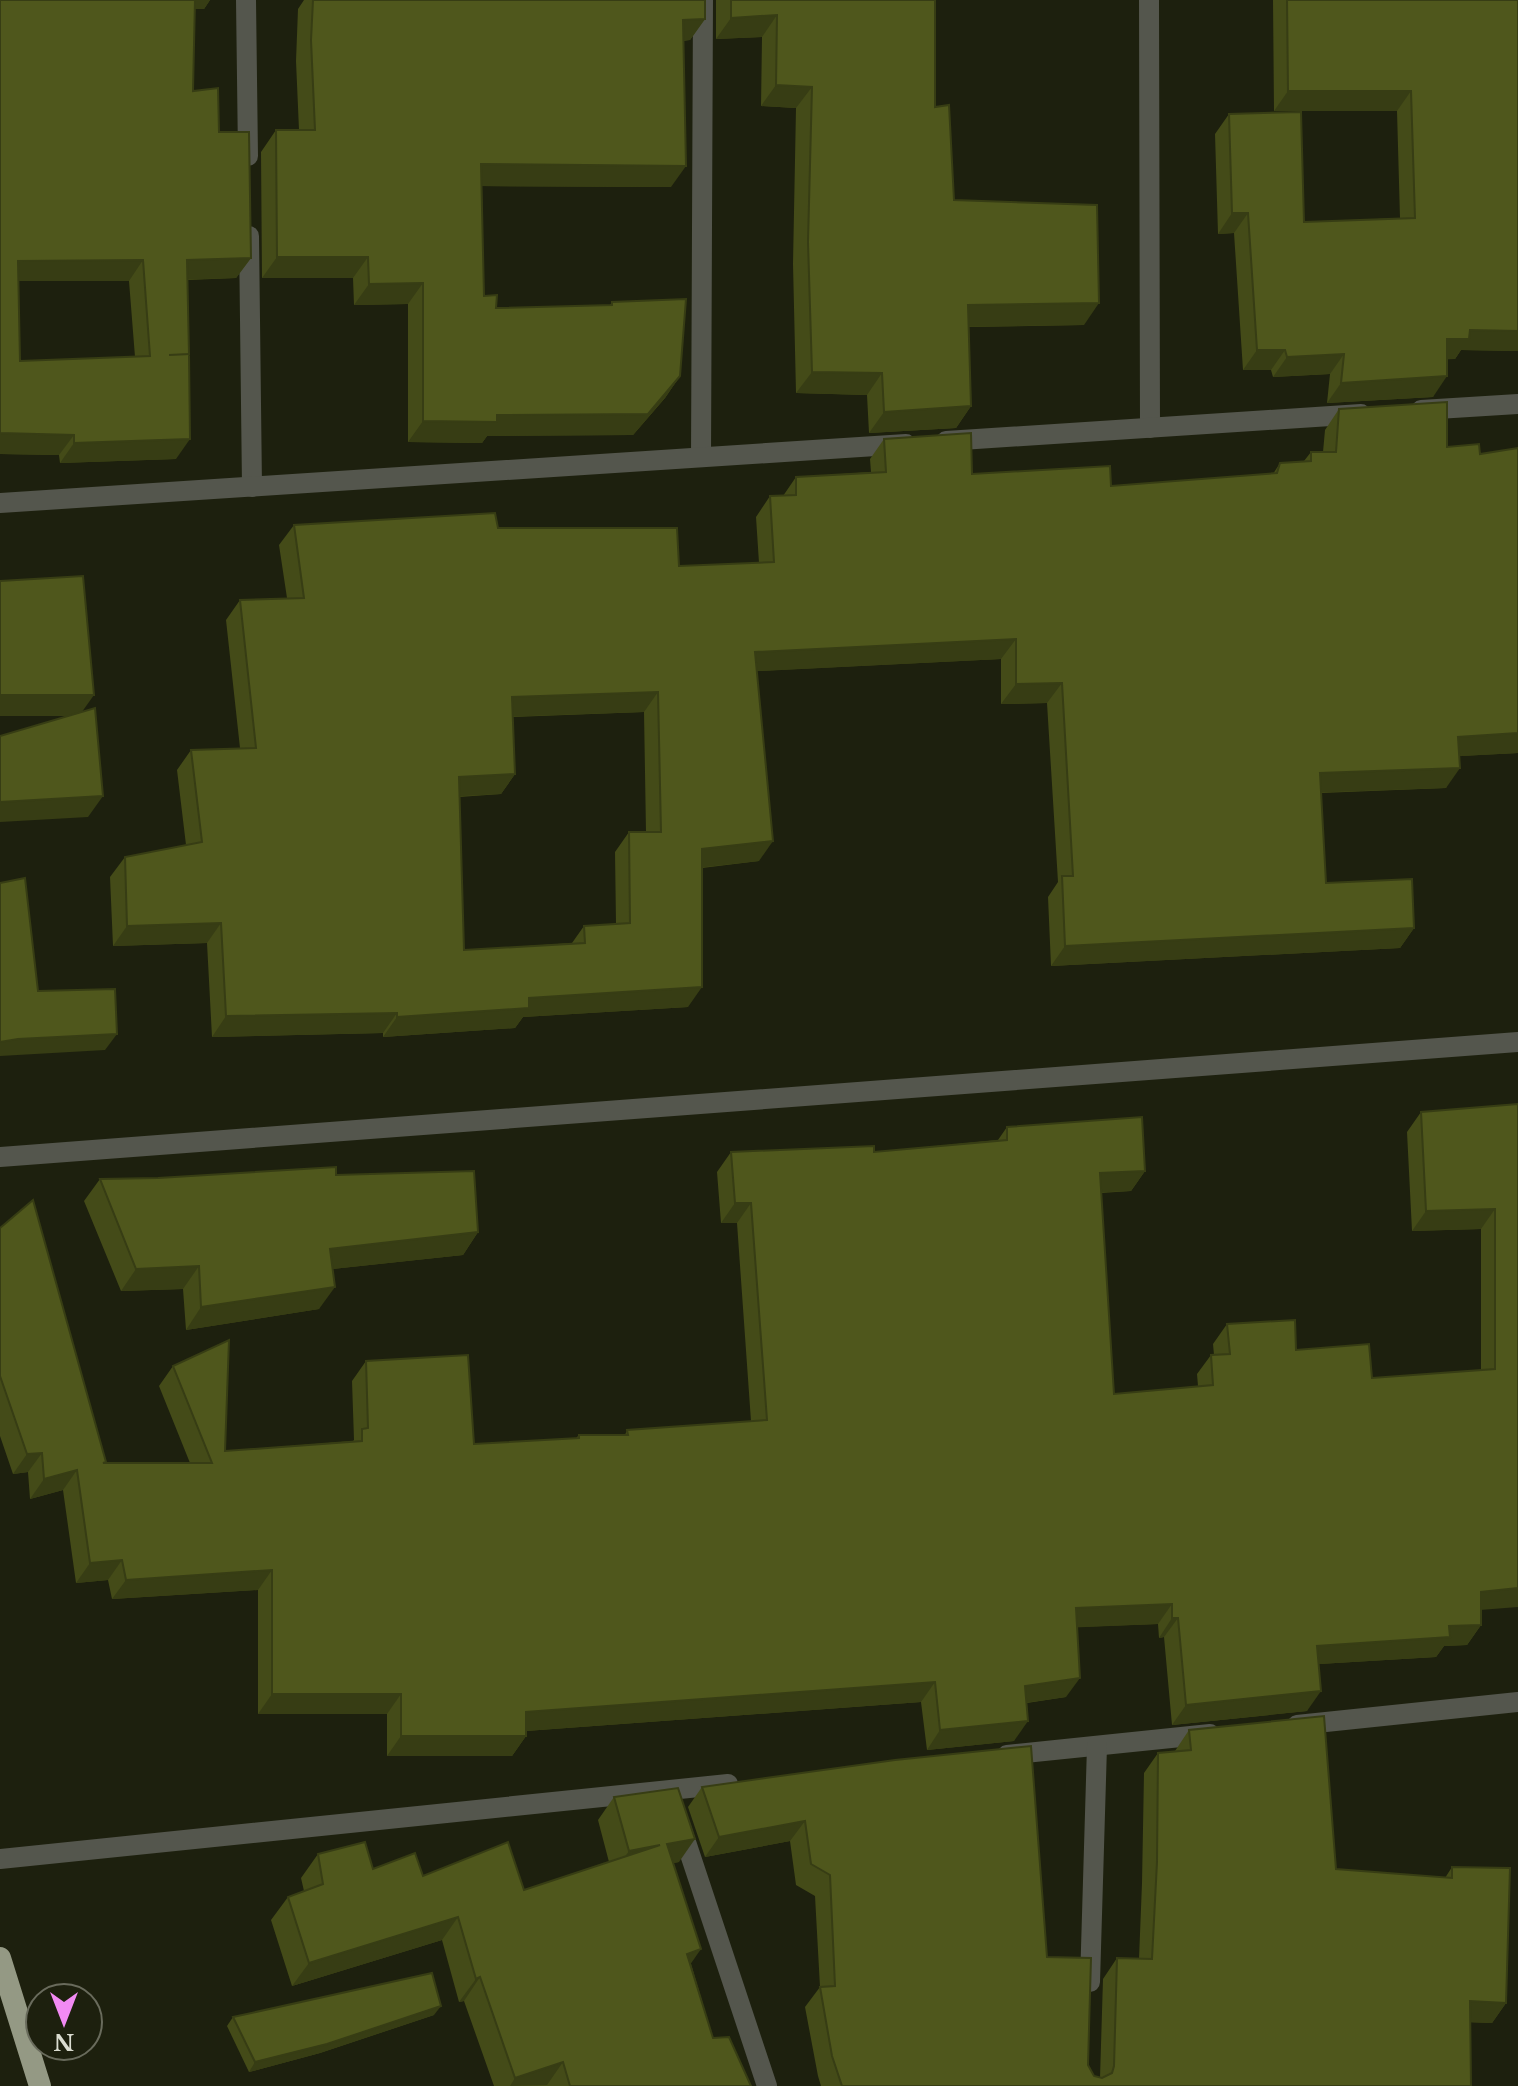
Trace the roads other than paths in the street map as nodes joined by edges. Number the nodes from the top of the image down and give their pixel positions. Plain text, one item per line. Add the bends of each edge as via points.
1 (246, 0) edge
2 (703, 0) edge
3 (1149, 0) edge
4 (248, 173) edge
5 (249, 220) edge
6 (1518, 404) edge
7 (1150, 428) junction
8 (701, 457) junction
9 (252, 487) junction
10 (0, 503) edge
11 (1518, 1042) edge
12 (0, 1157) edge
13 (1518, 1702) edge
14 (1284, 1727) edge
15 (1237, 1731) edge
16 (1097, 1746) junction
17 (986, 1758) edge
18 (748, 1782) edge
19 (669, 1791) junction
20 (0, 1859) edge
21 (0, 1958) edge
22 (1089, 2009) edge
23 (40, 2086) edge
24 (767, 2086) edge

1 - 4 street
2 - 8 street
3 - 7 street
5 - 9 street
6 - 7 street
7 - 8 street
8 - 9 street
9 - 10 street
11 - 12 street
13 - 14 street
15 - 16 street
16 - 17 street
16 - 22 street
18 - 19 street
19 - 20 street
19 - 24 street
21 - 23 highway

